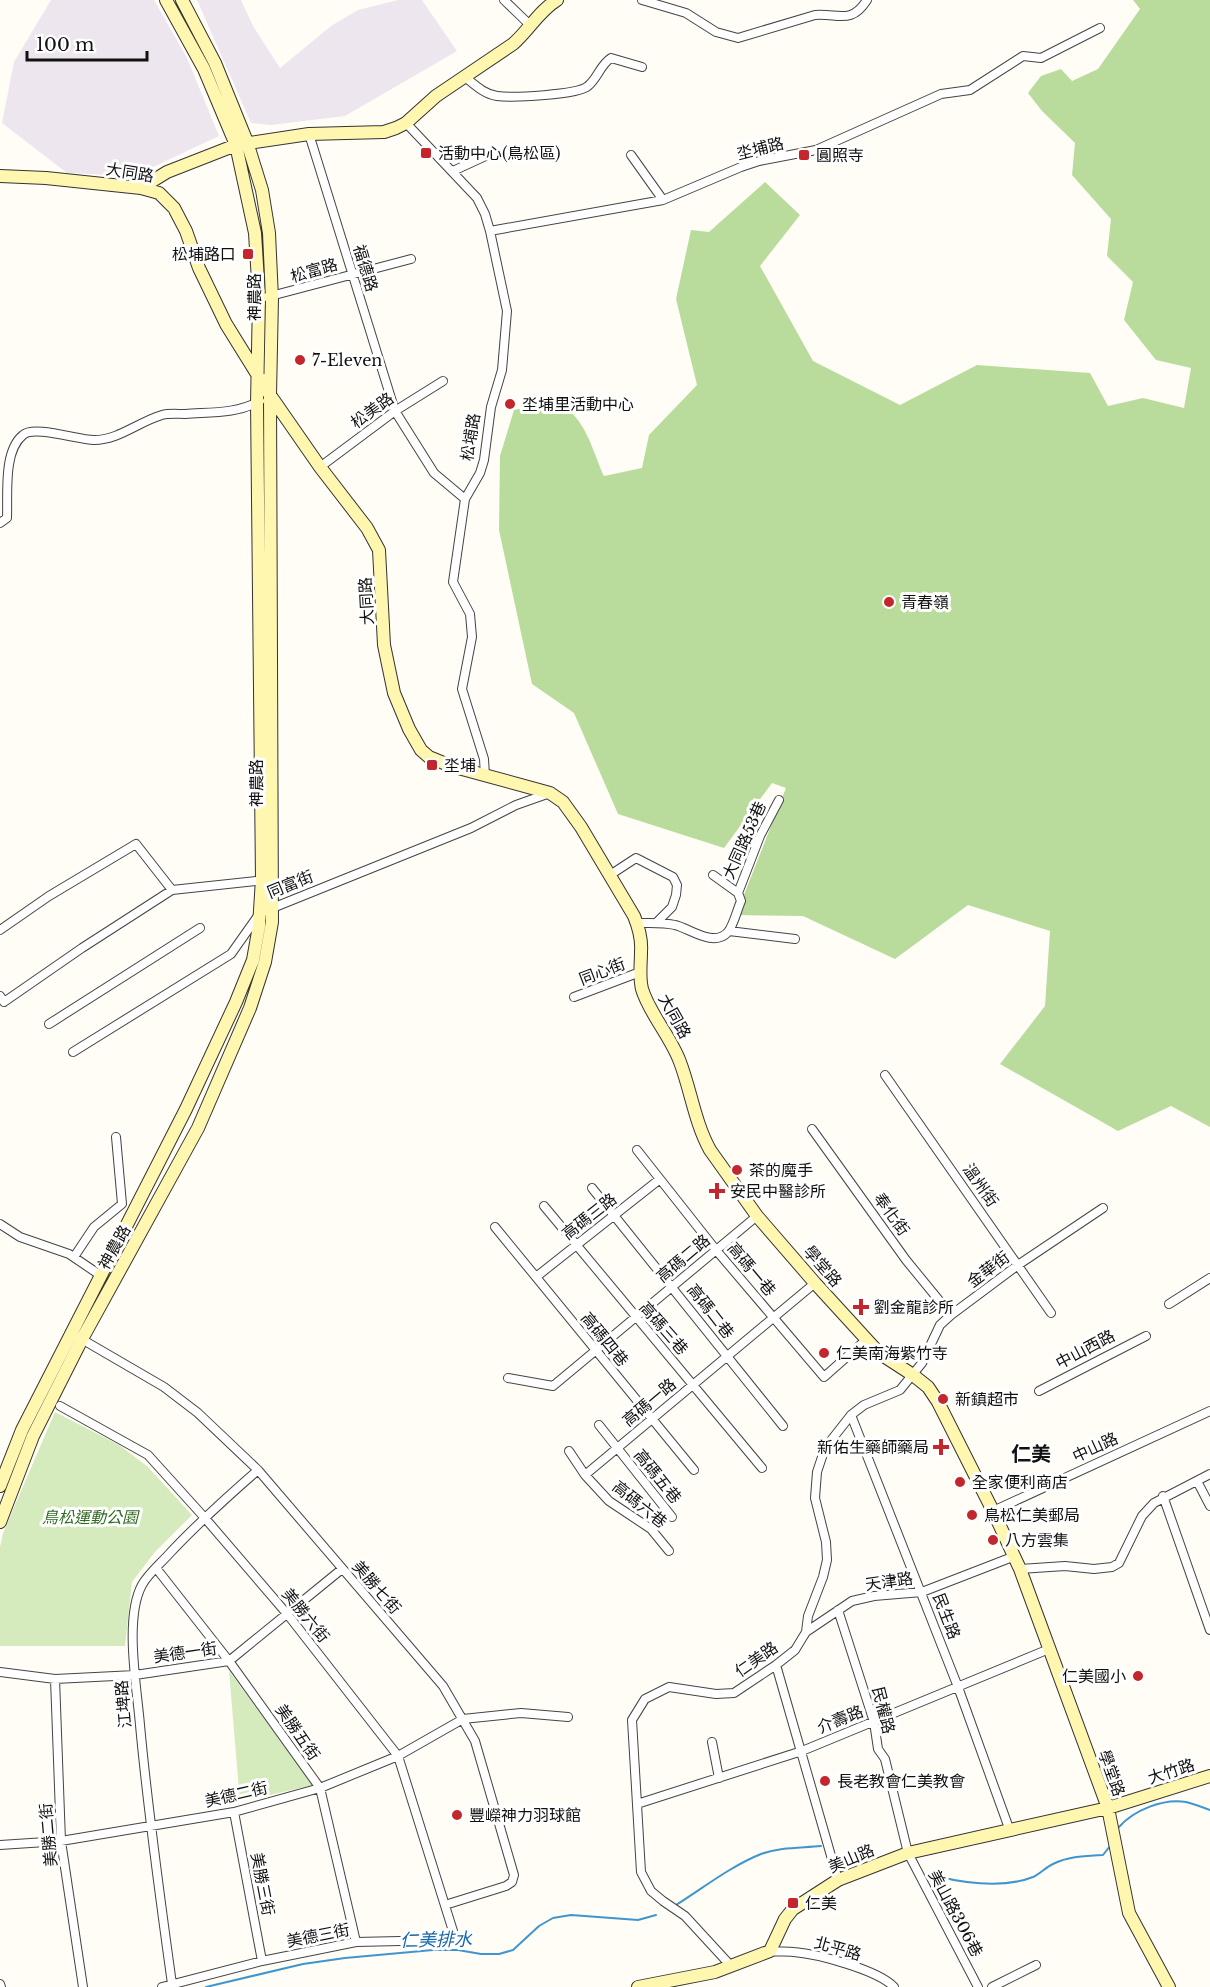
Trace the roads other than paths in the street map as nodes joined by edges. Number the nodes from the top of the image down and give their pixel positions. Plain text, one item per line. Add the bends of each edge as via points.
1 (166, 0) edge
2 (182, 0) edge
3 (504, 0) edge
4 (557, 0) edge
5 (642, 0) edge
6 (867, 0) edge
7 (531, 26) junction
8 (1100, 28) dead end
9 (642, 67) dead end
10 (465, 77) junction
11 (406, 123) junction
12 (309, 134) junction
13 (241, 143) junction
14 (492, 153) dead end
15 (631, 155) dead end
16 (453, 171) junction
17 (0, 176) edge
18 (141, 188) junction
19 (663, 200) junction
20 (490, 231) junction
21 (411, 259) dead end
22 (353, 275) junction
23 (266, 297) junction
24 (257, 373) junction
25 (443, 381) dead end
26 (270, 395) junction
27 (257, 403) junction
28 (394, 411) junction
29 (320, 467) junction
30 (465, 500) junction
31 (0, 523) edge
32 (485, 776) junction
33 (550, 793) junction
34 (778, 800) dead end
35 (610, 875) junction
36 (713, 875) dead end
37 (268, 880) junction
38 (172, 891) junction
39 (738, 893) junction
40 (273, 907) junction
41 (260, 913) junction
42 (637, 923) junction
43 (656, 923) junction
44 (200, 928) dead end
45 (0, 930) edge
46 (729, 931) junction
47 (795, 939) dead end
48 (640, 972) junction
49 (0, 996) edge
50 (574, 997) dead end
51 (49, 1024) dead end
52 (73, 1052) dead end
53 (885, 1075) dead end
54 (690, 1092) joint
55 (812, 1129) dead end
56 (116, 1137) dead end
57 (638, 1150) dead end
58 (660, 1179) junction
59 (592, 1188) dead end
60 (544, 1206) dead end
61 (1103, 1208) dead end
62 (615, 1215) junction
63 (757, 1216) junction
64 (0, 1224) edge
65 (495, 1227) dead end
66 (576, 1245) junction
67 (716, 1250) junction
68 (74, 1257) junction
69 (1018, 1265) junction
70 (100, 1275) junction
71 (536, 1277) junction
72 (1210, 1278) edge
73 (815, 1283) junction
74 (673, 1287) junction
75 (1169, 1304) dead end
76 (1051, 1313) dead end
77 (951, 1315) junction
78 (635, 1318) junction
79 (773, 1318) junction
80 (70, 1333) junction
81 (1146, 1336) dead end
82 (82, 1339) junction
83 (867, 1339) junction
84 (595, 1352) junction
85 (727, 1356) junction
86 (913, 1375) junction
87 (508, 1378) dead end
88 (693, 1385) junction
89 (1039, 1391) dead end
90 (60, 1406) dead end
91 (1210, 1411) edge
92 (851, 1415) junction
93 (652, 1419) junction
94 (599, 1425) dead end
95 (783, 1426) dead end
96 (616, 1449) junction
97 (569, 1451) dead end
98 (762, 1468) dead end
99 (258, 1470) junction
100 (694, 1470) dead end
101 (1210, 1474) edge
102 (585, 1475) junction
103 (1197, 1480) junction
104 (0, 1486) edge
105 (1163, 1496) junction
106 (1210, 1506) edge
107 (993, 1511) junction
108 (204, 1516) junction
109 (672, 1517) dead end
110 (0, 1522) edge
111 (669, 1551) dead end
112 (1015, 1556) junction
113 (156, 1568) junction
114 (342, 1569) junction
115 (1020, 1569) junction
116 (922, 1592) junction
117 (1210, 1596) edge
118 (1200, 1601) junction
119 (838, 1610) junction
120 (288, 1615) junction
121 (1210, 1630) edge
122 (806, 1632) junction
123 (1049, 1649) junction
124 (229, 1661) junction
125 (776, 1665) junction
126 (0, 1672) edge
127 (135, 1675) junction
128 (55, 1679) junction
129 (958, 1687) junction
130 (568, 1717) dead end
131 (463, 1719) junction
132 (874, 1722) junction
133 (712, 1742) dead end
134 (802, 1751) junction
135 (398, 1756) junction
136 (1210, 1776) edge
137 (719, 1778) junction
138 (320, 1788) junction
139 (637, 1804) junction
140 (1108, 1808) junction
141 (234, 1812) junction
142 (150, 1826) junction
143 (1010, 1831) junction
144 (62, 1841) junction
145 (0, 1845) edge
146 (908, 1853) junction
147 (838, 1880) junction
148 (446, 1905) junction
149 (356, 1942) junction
150 (770, 1952) junction
151 (262, 1961) junction
152 (1036, 1965) dead end
153 (731, 1966) junction
154 (172, 1984) junction
155 (83, 1987) edge
156 (162, 1987) edge
157 (638, 1987) edge
158 (894, 1987) edge
159 (978, 1987) edge
160 (992, 1987) edge
161 (1169, 1987) edge

1 - 13 street, 神農路
2 - 13 street, 神農路 via 216,63
3 - 7 street
4 - 7 street
5 - 6 street via 686,14 716,32 738,38 815,15 850,15
7 - 10 street via 513,44
8 - 19 street, 坔埔路 via 1041,58 1023,56 970,90 941,94 816,150 759,161
9 - 10 street via 611,58 582,90 531,96 496,96
10 - 11 street
11 - 12 street via 384,132
11 - 16 street, 松埔路
12 - 13 street
12 - 22 street, 福德路
13 - 18 street via 167,172
13 - 23 street, 神農路
14 - 16 street
15 - 19 street
16 - 20 street, 松埔路 via 477,198
17 - 18 street, 大同路
18 - 24 street, 大同路 via 159,193 174,208 226,324
19 - 20 street, 坔埔路
20 - 30 street, 松埔路 via 507,311 502,370 491,407 482,467
21 - 22 street, 松富路
22 - 23 street, 松富路
22 - 28 street, 福德路
23 - 24 street, 神農路
23 - 26 street, 神農路
24 - 26 street, 大同路
24 - 27 street, 神農路
25 - 28 street, 松美路
26 - 27 street
26 - 29 street, 大同路
26 - 37 street, 神農路
27 - 31 street via 235,411 165,414 116,437 94,440 27,432 8,461 6,518
27 - 37 street, 神農路
28 - 29 street, 松美路
28 - 30 street, 福德路 via 434,473
29 - 32 street, 大同路 via 379,550 384,645 394,693 409,729 429,757
30 - 32 street, 松埔路 via 453,582 470,614 472,637 462,689 484,759
32 - 33 street, 大同路
33 - 35 street, 大同路 via 581,827
33 - 40 street, 同富街
34 - 39 street, 大同路53巷
35 - 42 street, 大同路
35 - 43 street via 636,858 673,876 677,885 672,907
36 - 39 street, 大同路53巷
37 - 38 street
37 - 40 street, 神農路
37 - 41 street, 神農路
38 - 45 street via 136,844 48,896
38 - 49 street via 4,1002
39 - 46 street, 大同路53巷 via 741,901
40 - 41 street, 同富街
40 - 82 street, 神農路 via 265,962 250,1008 198,1128
41 - 52 street, 同富街 via 231,954
41 - 70 street, 神農路 via 253,960 236,1002
42 - 43 street
42 - 48 street, 大同路 via 642,950
43 - 46 street via 676,925 702,936 716,937
44 - 51 street
46 - 47 street
48 - 50 street, 同心街
48 - 54 street, 大同路 via 641,987 671,1042
53 - 69 street, 溫州街
54 - 63 street, 學堂路 via 703,1138
55 - 77 street, 奉化街 via 906,1260
56 - 68 street via 122,1204 94,1227
57 - 58 street, 高碼一巷
58 - 62 street, 高碼三路
58 - 67 street, 高碼一巷
59 - 62 street, 高碼二巷
60 - 66 street, 高碼三巷
61 - 69 street, 金華街
62 - 66 street, 高碼三路
62 - 74 street, 高碼二巷
63 - 67 street, 高碼二路
63 - 73 street, 學堂路
64 - 68 street via 20,1237
65 - 71 street, 高碼四巷
66 - 71 street, 高碼三路
66 - 78 street, 高碼三巷
67 - 74 street, 高碼二路
67 - 79 street, 高碼一巷
68 - 70 street
69 - 76 street, 溫州街
69 - 77 street, 金華街
70 - 80 street, 神農路
71 - 84 street, 高碼四巷
72 - 75 street
73 - 79 street, 高碼一路
73 - 83 street, 學堂路
74 - 78 street, 高碼二路
74 - 85 street, 高碼二巷
77 - 86 street, 金華街 via 940,1325
78 - 84 street, 高碼二路
78 - 88 street, 高碼三巷
79 - 83 street, 高碼一巷 via 824,1377
79 - 85 street, 高碼一路
80 - 82 street, 美勝七街
80 - 104 street, 神農路 via 22,1430
81 - 89 street, 中山西路
82 - 99 street, 美勝七街 via 164,1387 198,1413
82 - 110 street, 神農路 via 33,1436
83 - 86 street, 學堂路 via 879,1353
84 - 87 street, 高碼二路 via 553,1386
84 - 93 street, 高碼四巷
85 - 88 street, 高碼一路
85 - 95 street, 高碼二巷
86 - 92 street, 仁美路 via 900,1390
86 - 107 street, 學堂路 via 938,1402
88 - 93 street, 高碼一路
88 - 98 street, 高碼三巷
90 - 108 street, 美勝六街 via 148,1455
91 - 107 street, 中山路
92 - 116 street, 民生路
92 - 122 street, 仁美路 via 825,1448 817,1472 815,1498 827,1560
93 - 96 street, 高碼一路
93 - 100 street, 高碼四巷
94 - 96 street, 高碼五巷
96 - 102 street, 高碼一路
96 - 109 street, 高碼五巷
97 - 102 street, 高碼六巷
99 - 108 street, 江埤路
99 - 114 street, 美勝七街
101 - 103 street
102 - 111 street, 高碼六巷 via 609,1501 651,1529
103 - 105 street
103 - 106 street
105 - 115 street via 1142,1516 1119,1563 1112,1567
105 - 118 street
107 - 112 street, 學堂路
108 - 113 street, 江埤路
108 - 120 street, 美勝六街
112 - 115 street, 學堂路
112 - 116 street, 天津路
113 - 124 street, 美勝五街
113 - 127 street, 江埤路 via 140,1587 136,1605
114 - 120 street, 美德一街
114 - 131 street, 美勝七街 via 443,1686
115 - 123 street, 學堂路
116 - 119 street, 天津路 via 874,1596 852,1601
116 - 129 street, 民生路
117 - 118 street
118 - 121 street
119 - 122 street, 天津路
119 - 132 street, 民權路
120 - 124 street, 美德一街
120 - 135 street, 美勝六街
122 - 125 street, 仁美路 via 795,1650
123 - 129 street, 介壽路
123 - 140 street, 學堂路
124 - 127 street, 美德一街
124 - 138 street, 美勝五街
125 - 134 street
125 - 139 street, 仁美路 via 734,1693 669,1687 645,1699 632,1720
126 - 128 street, 美德一街
127 - 128 street, 美德一街
127 - 142 street, 江埤路
128 - 144 street, 美勝二街
129 - 132 street, 介壽路
129 - 143 street, 民生路
130 - 131 street via 521,1713
131 - 135 street, 美德二街
131 - 148 street, 美勝七街 via 475,1741 514,1875 506,1886
132 - 134 street, 介壽路
132 - 146 street, 民權路
133 - 137 street
134 - 137 street, 介壽路
134 - 147 street
135 - 138 street, 美德二街
135 - 148 street, 美勝六街
136 - 140 street, 大竹路
137 - 139 street, 介壽路
138 - 141 street, 美德二街
138 - 149 street, 美勝五街
139 - 153 street, 仁美路 via 641,1872 651,1891 685,1916
140 - 143 street, 美山路
140 - 161 street, 學堂路 via 1129,1913
141 - 142 street, 美德二街
141 - 151 street, 美勝三街
142 - 144 street, 美德二街
142 - 154 street, 江埤路
143 - 146 street, 美山路
144 - 145 street, 美德二街
144 - 155 street, 美勝二街
146 - 147 street, 美山路
146 - 159 street, 美山路306巷
147 - 150 street, 美山路 via 793,1909
148 - 149 street, 美德三街 via 453,1931 444,1940
149 - 151 street, 美德三街
150 - 153 street
150 - 158 street, 北平路 via 795,1952 846,1964 888,1980
151 - 154 street, 美德三街
152 - 160 street
153 - 157 street
154 - 156 street, 美德三街

